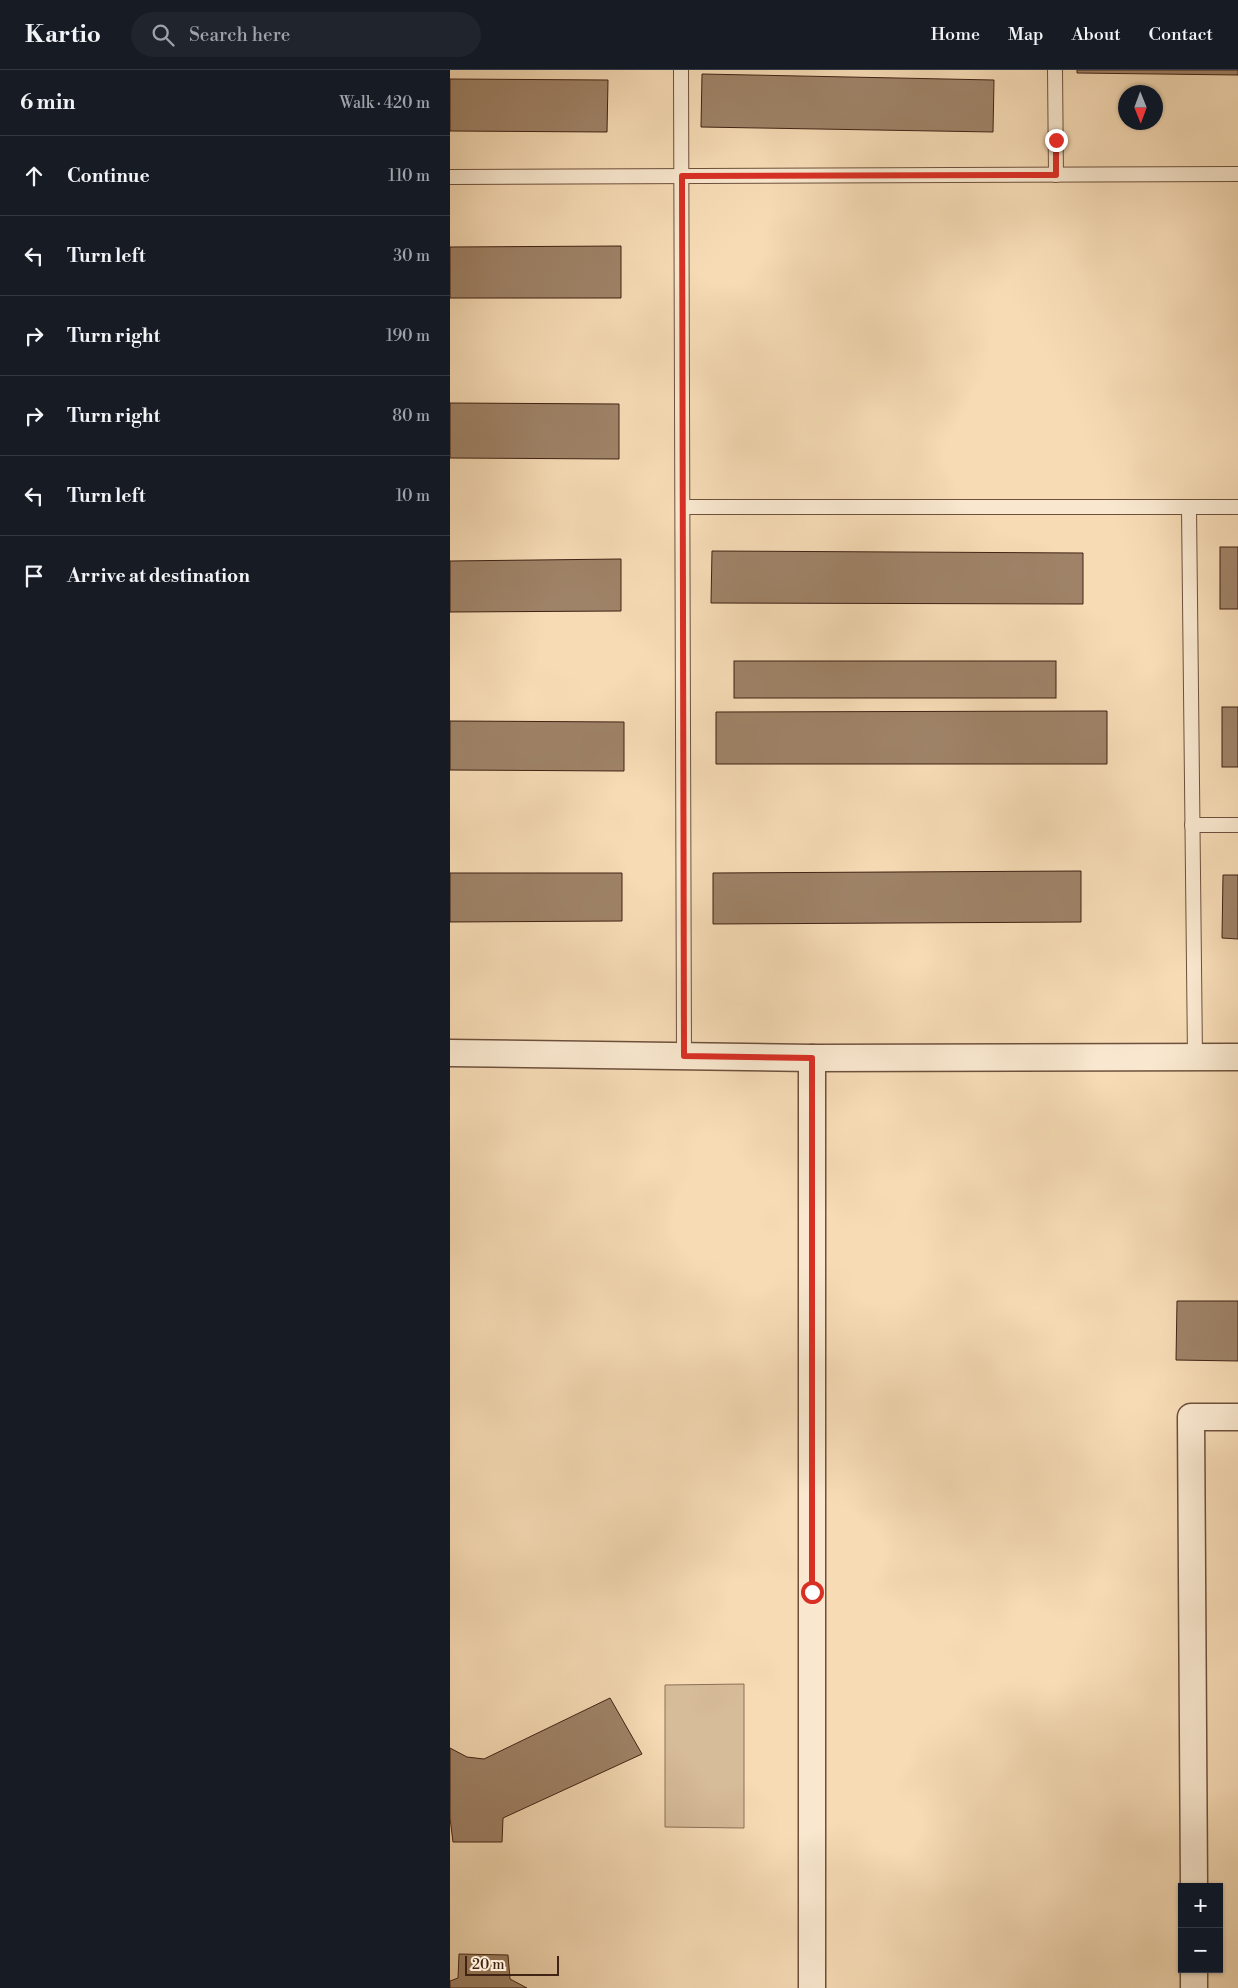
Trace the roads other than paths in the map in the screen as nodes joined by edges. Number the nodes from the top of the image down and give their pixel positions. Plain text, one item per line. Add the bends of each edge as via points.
1 (681, 70) edge
2 (1055, 70) edge
3 (1238, 174) edge
4 (1056, 175) junction
5 (682, 176) junction
6 (450, 177) edge
7 (1238, 507) edge
8 (683, 508) junction
9 (1189, 508) junction
10 (1192, 825) junction
11 (1238, 825) edge
12 (450, 1053) edge
13 (684, 1056) junction
14 (1195, 1057) junction
15 (1238, 1057) edge
16 (812, 1058) junction
17 (1238, 1417) edge
18 (1194, 1883) edge
19 (1194, 1973) edge
20 (812, 1988) edge
21 (1194, 1988) edge

1 - 5 lane
2 - 4 lane
3 - 4 lane
4 - 5 lane
5 - 6 lane
5 - 8 lane
7 - 9 lane
8 - 9 lane
8 - 13 lane
9 - 10 lane
10 - 11 lane
10 - 14 lane
12 - 13 street
13 - 16 street
14 - 15 street
14 - 16 street
16 - 20 street
17 - 18 street via 1191,1417
19 - 21 street

